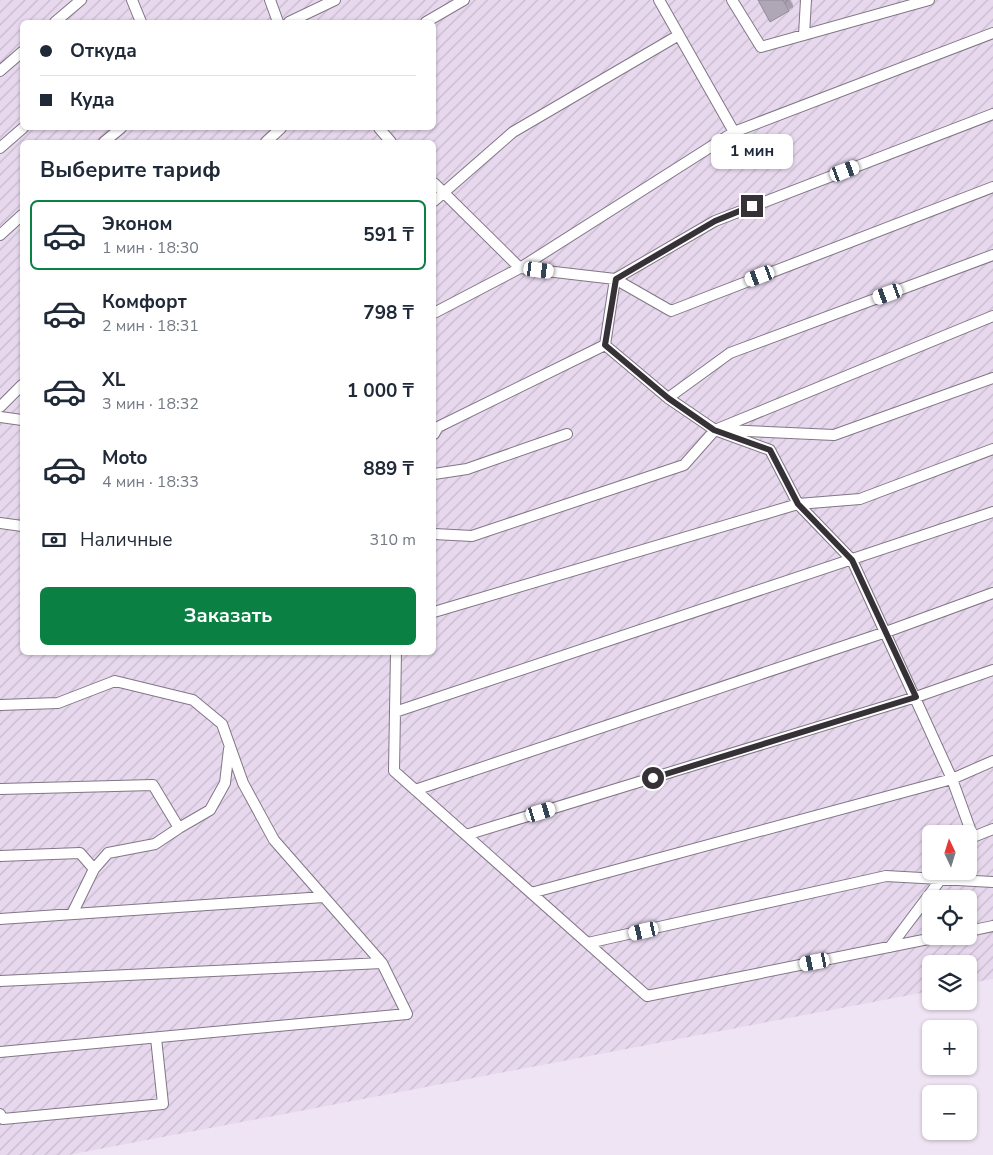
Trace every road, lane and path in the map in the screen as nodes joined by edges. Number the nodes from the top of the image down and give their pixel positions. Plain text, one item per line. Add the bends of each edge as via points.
1 (81, 0) edge
2 (132, 0) edge
3 (270, 0) edge
4 (335, 0) edge
5 (464, 0) edge
6 (659, 0) edge
7 (732, 0) edge
8 (806, 0) edge
9 (929, 0) edge
10 (57, 20) edge
11 (140, 20) edge
12 (277, 20) edge
13 (293, 20) edge
14 (429, 20) edge
15 (993, 34) edge
16 (679, 35) junction
17 (804, 35) junction
18 (20, 54) edge
19 (0, 72) edge
20 (993, 114) edge
21 (21, 130) edge
22 (119, 130) edge
23 (279, 130) edge
24 (381, 130) edge
25 (734, 132) junction
26 (107, 140) edge
27 (268, 140) edge
28 (389, 140) edge
29 (0, 148) edge
30 (436, 185) edge
31 (993, 187) edge
32 (444, 192) junction
33 (436, 199) edge
34 (20, 217) edge
35 (0, 235) edge
36 (993, 255) edge
37 (520, 268) junction
38 (616, 279) junction
39 (436, 312) edge
40 (993, 316) edge
41 (605, 345) junction
42 (993, 378) edge
43 (20, 387) edge
44 (668, 398) junction
45 (0, 407) edge
46 (0, 417) edge
47 (20, 420) edge
48 (436, 430) edge
49 (714, 430) junction
50 (566, 434) dead end
51 (993, 449) edge
52 (436, 474) edge
53 (798, 504) junction
54 (993, 512) edge
55 (0, 523) edge
56 (20, 526) edge
57 (436, 534) edge
58 (852, 560) junction
59 (993, 593) edge
60 (436, 611) edge
61 (886, 632) junction
62 (396, 655) edge
63 (993, 670) edge
64 (916, 697) junction
65 (0, 705) edge
66 (395, 712) junction
67 (230, 745) junction
68 (993, 761) edge
69 (952, 779) junction
70 (0, 790) edge
71 (415, 790) junction
72 (966, 825) edge
73 (179, 828) junction
74 (993, 829) edge
75 (466, 835) junction
76 (978, 836) edge
77 (0, 856) edge
78 (94, 868) junction
79 (922, 879) edge
80 (940, 880) joint
81 (993, 882) edge
82 (531, 893) junction
83 (324, 897) junction
84 (72, 914) junction
85 (0, 919) edge
86 (993, 926) edge
87 (977, 929) edge
88 (922, 940) edge
89 (588, 943) junction
90 (890, 947) junction
91 (382, 963) junction
92 (0, 981) edge
93 (156, 1038) junction
94 (0, 1052) edge
95 (1, 1118) edge

1 - 10 lane
2 - 11 lane
3 - 12 lane
4 - 13 lane
5 - 14 lane
6 - 16 lane
7 - 17 lane via 762,47
8 - 17 lane
9 - 17 lane
15 - 25 lane
16 - 25 lane
16 - 32 lane via 513,132
18 - 19 lane
20 - 38 lane via 715,221
21 - 29 lane
22 - 26 lane
23 - 27 lane
24 - 28 lane
25 - 37 lane
30 - 32 lane
31 - 38 lane via 671,311
32 - 33 lane
32 - 37 lane
34 - 35 lane
36 - 44 lane via 730,353
37 - 38 lane
37 - 39 lane
38 - 41 lane
40 - 49 lane
41 - 44 lane
41 - 48 lane
42 - 49 lane via 834,435
43 - 45 lane
44 - 49 lane
46 - 47 lane
49 - 53 lane via 770,450
49 - 57 lane via 684,465 472,536
50 - 52 lane via 467,469
51 - 53 lane via 860,499
53 - 58 lane
53 - 60 lane
54 - 58 lane
55 - 56 lane
58 - 61 lane
58 - 66 lane
59 - 61 lane
61 - 64 lane
61 - 71 lane
62 - 66 lane
63 - 64 lane
64 - 69 lane
64 - 75 lane
65 - 67 lane via 58,704 115,681 193,700 222,724
66 - 71 lane via 394,771
67 - 73 lane via 225,782 210,810
67 - 83 lane via 243,784 274,840
68 - 69 lane
69 - 72 lane
69 - 82 lane
70 - 73 lane via 153,786
71 - 75 lane
73 - 78 lane via 155,844 108,852
74 - 76 lane
75 - 82 lane
77 - 78 lane via 80,854
78 - 84 lane
79 - 89 lane via 886,876
80 - 81 lane
80 - 90 lane
82 - 89 lane
83 - 84 lane
83 - 91 lane
84 - 85 lane
86 - 87 lane
88 - 90 lane
89 - 90 lane via 647,996
91 - 92 lane
91 - 93 lane via 407,1014
93 - 94 lane
93 - 95 lane via 163,1104

